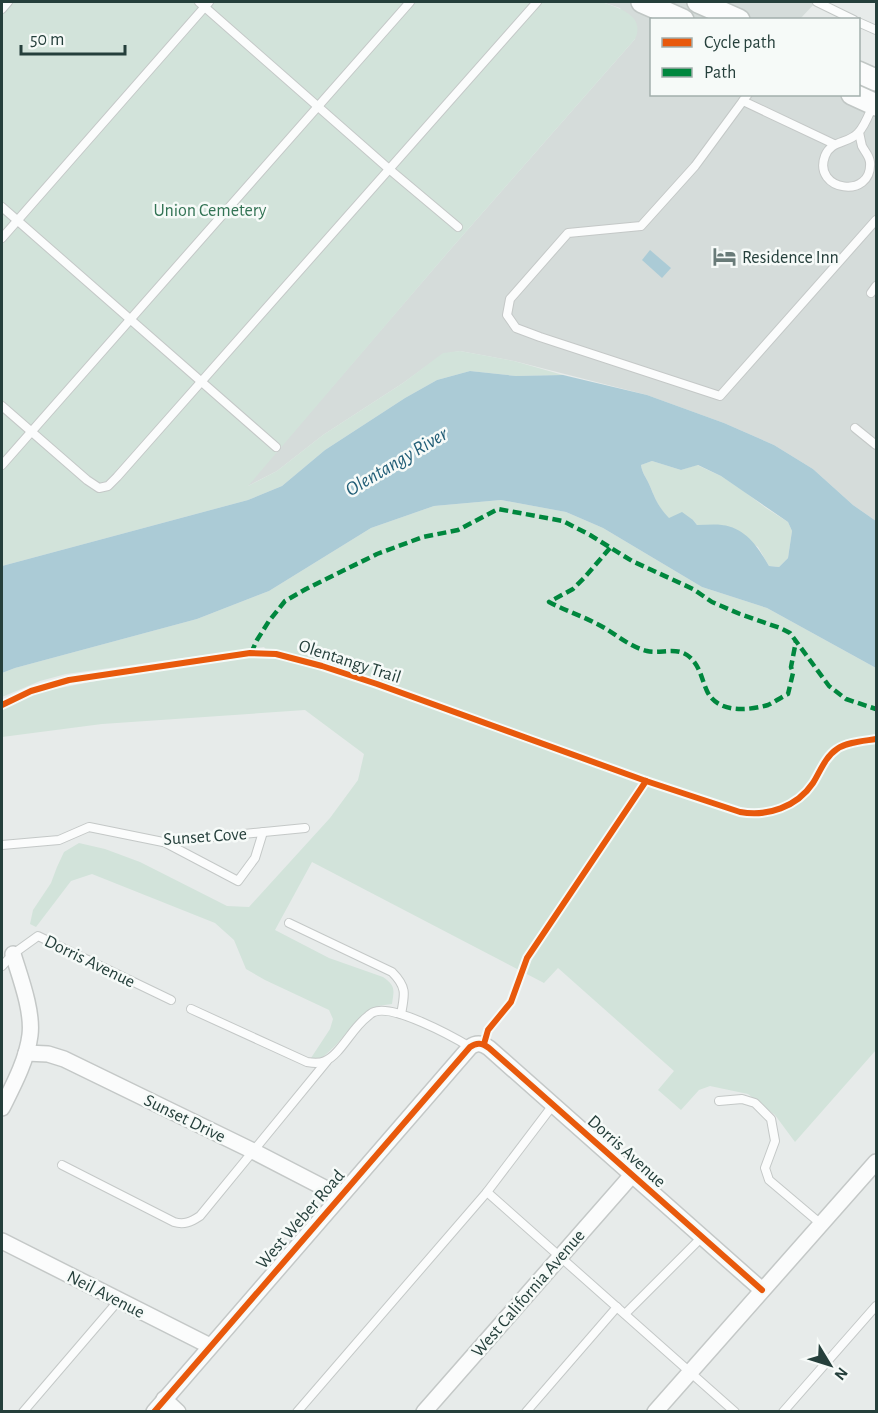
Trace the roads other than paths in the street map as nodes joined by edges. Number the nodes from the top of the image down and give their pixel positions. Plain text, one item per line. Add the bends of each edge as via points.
1 (8, 2) edge
2 (410, 2) edge
3 (537, 2) edge
4 (642, 2) edge
5 (698, 2) edge
6 (816, 2) edge
7 (204, 3) edge
8 (2, 9) edge
9 (678, 18) edge
10 (734, 18) edge
11 (850, 18) edge
12 (860, 23) edge
13 (876, 30) edge
14 (860, 73) edge
15 (876, 80) edge
16 (857, 96) edge
17 (746, 98) edge
18 (876, 103) edge
19 (318, 106) junction
20 (860, 132) junction
21 (834, 144) junction
22 (873, 162) edge
23 (389, 169) junction
24 (2, 207) edge
25 (16, 220) junction
26 (876, 220) edge
27 (458, 227) dead end
28 (2, 238) edge
29 (130, 319) junction
30 (202, 382) junction
31 (2, 406) edge
32 (855, 428) dead end
33 (30, 431) junction
34 (876, 445) edge
35 (276, 447) dead end
36 (2, 465) edge
37 (304, 828) dead end
38 (263, 832) junction
39 (163, 842) junction
40 (2, 845) edge
41 (288, 923) dead end
42 (13, 954) junction
43 (2, 966) edge
44 (171, 1000) dead end
45 (191, 1009) dead end
46 (401, 1014) junction
47 (470, 1047) junction
48 (26, 1053) junction
49 (327, 1061) junction
50 (719, 1101) dead end
51 (553, 1105) junction
52 (2, 1108) edge
53 (253, 1151) junction
54 (876, 1162) edge
55 (62, 1165) dead end
56 (632, 1175) junction
57 (487, 1192) junction
58 (340, 1196) junction
59 (821, 1224) junction
60 (702, 1237) junction
61 (2, 1241) edge
62 (560, 1257) junction
63 (762, 1290) junction
64 (119, 1300) junction
65 (876, 1306) edge
66 (617, 1307) junction
67 (625, 1314) junction
68 (210, 1346) junction
69 (690, 1372) junction
70 (164, 1399) junction
71 (23, 1412) edge
72 (154, 1412) edge
73 (178, 1412) edge
74 (297, 1412) edge
75 (424, 1412) edge
76 (526, 1412) edge
77 (655, 1412) edge
78 (735, 1412) edge
79 (783, 1412) edge

1 - 8 lane
2 - 19 lane
3 - 23 lane
4 - 9 main road
5 - 10 main road
6 - 11 lane
7 - 19 lane
7 - 25 lane
12 - 13 lane
14 - 15 main road
16 - 18 main road
17 - 21 lane
17 - 26 lane via 695,166 640,226 568,233 510,299 507,315 516,328 720,396
18 - 20 lane
19 - 23 lane
19 - 29 lane
20 - 21 lane via 849,141
20 - 22 lane via 863,147
21 - 22 lane via 825,156 824,171 840,187 862,182
23 - 27 lane
23 - 30 lane
24 - 25 lane
25 - 28 lane
25 - 29 lane
29 - 30 lane
29 - 33 lane
30 - 33 lane via 108,486 99,488 87,480
30 - 35 lane
31 - 33 lane
32 - 34 lane
33 - 36 lane
37 - 38 lane, Sunset Cove
38 - 39 lane, Sunset Cove
38 - 39 lane via 255,858 237,881
39 - 40 lane, Sunset Cove via 88,827 59,840
41 - 46 lane via 392,972 404,987
42 - 43 lane
42 - 44 lane, Dorris Avenue via 38,936
42 - 48 street via 30,1024
45 - 49 lane via 307,1062
46 - 47 lane, Dorris Avenue
46 - 49 lane, Dorris Avenue via 374,1011 358,1023
47 - 51 street, Dorris Avenue via 484,1044
47 - 58 street, West Weber Road
48 - 52 street
48 - 53 street, Sunset Drive via 64,1059
49 - 53 lane
50 - 59 lane via 755,1102 771,1119 776,1141 765,1168 769,1180
51 - 56 street, Dorris Avenue
51 - 57 lane
53 - 55 lane via 200,1215 180,1224
53 - 58 street, Sunset Drive
54 - 59 street
56 - 60 street, Dorris Avenue
56 - 62 street, West California Avenue
57 - 62 lane
57 - 74 lane
58 - 68 street, West Weber Road
59 - 63 street
60 - 63 street, Dorris Avenue
60 - 67 lane
61 - 64 street, Neil Avenue
62 - 66 lane
62 - 75 street, West California Avenue
63 - 69 street
64 - 68 street, Neil Avenue
64 - 71 lane
65 - 79 lane
66 - 67 lane
66 - 76 lane
67 - 69 lane
68 - 70 street, West Weber Road
69 - 77 street
69 - 78 lane
70 - 72 street, West Weber Road
70 - 73 street

